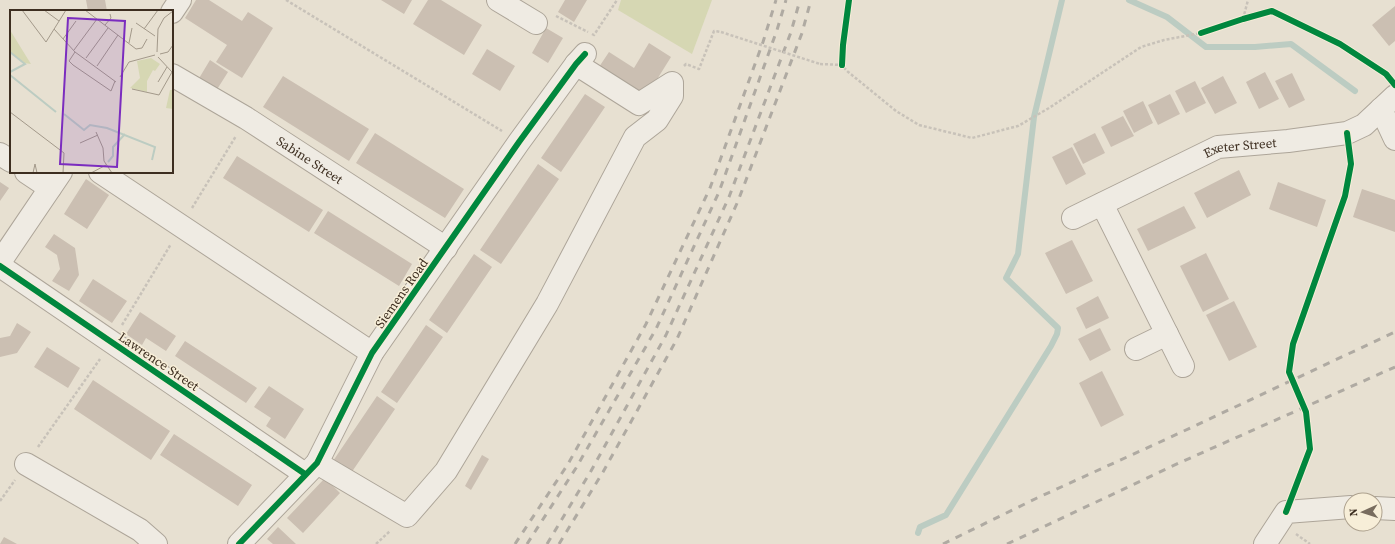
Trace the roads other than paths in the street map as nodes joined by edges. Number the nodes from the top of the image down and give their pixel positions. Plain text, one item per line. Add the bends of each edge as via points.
1 (180, 0) edge
2 (498, 0) edge
3 (173, 10) edge
4 (536, 23) road end
5 (581, 59) joint
6 (173, 76) edge
7 (1388, 103) edge
8 (1395, 139) edge
9 (0, 154) edge
10 (10, 161) edge
11 (30, 173) edge
12 (102, 173) edge
13 (56, 180) edge
14 (1102, 204) junction
15 (1073, 218) dead end
16 (446, 248) junction
17 (0, 262) edge
18 (0, 266) edge
19 (1167, 334) junction
20 (1136, 349) dead end
21 (372, 353) junction
22 (1183, 366) dead end
23 (26, 464) road end
24 (311, 468) junction
25 (1343, 508) edge
26 (1383, 508) edge
27 (1395, 509) edge
28 (156, 544) edge
29 (239, 544) edge
30 (1265, 544) edge

1 - 3 street
2 - 4 street
5 - 16 street, Siemens Road via 519,142
5 - 24 street, Lawrence Street via 639,104 672,83 672,96 657,120 635,137 547,304 446,471 407,516
6 - 16 street, Sabine Street via 246,118
7 - 8 street, Exeter Street
7 - 14 street, Exeter Street via 1364,125 1347,134 1218,147
9 - 10 street
11 - 13 street
12 - 21 street
13 - 17 street
14 - 15 street, Exeter Street
14 - 19 street
16 - 21 street, Siemens Road
18 - 24 street, Lawrence Street via 112,342
19 - 20 street
19 - 22 street
21 - 24 street, Siemens Road
23 - 28 street via 140,530
24 - 29 street, Siemens Road
25 - 30 street via 1286,512
26 - 27 street

